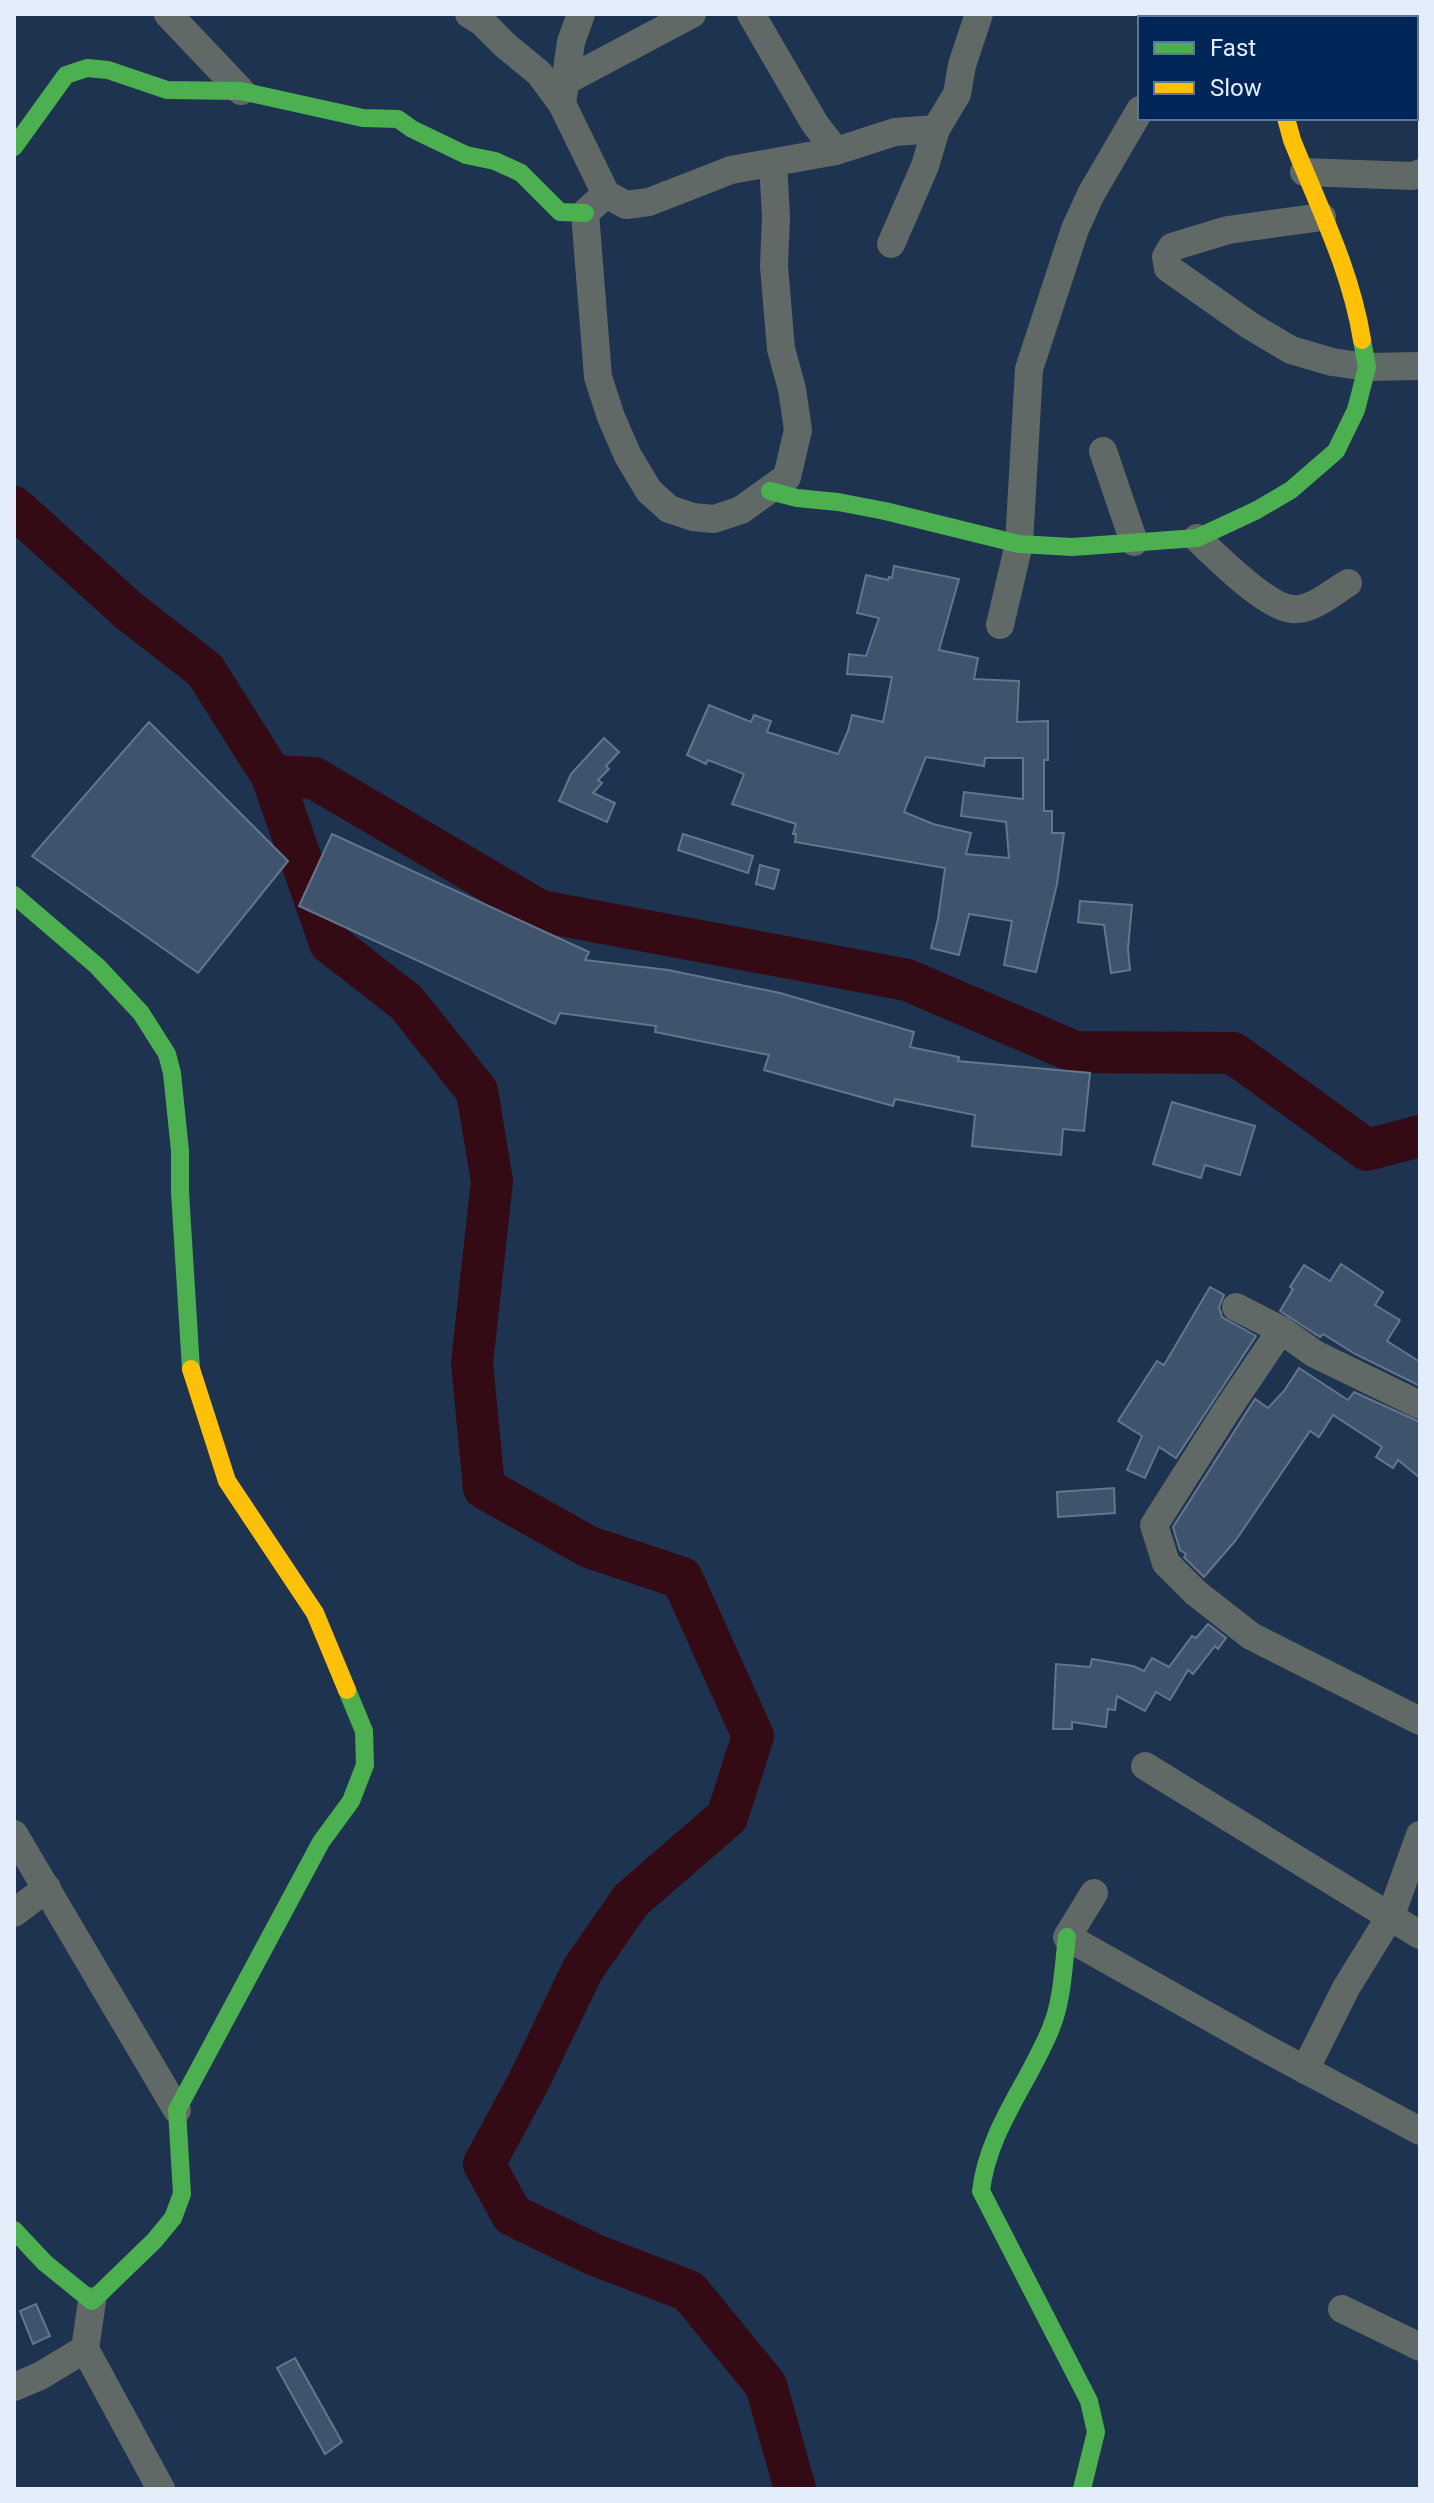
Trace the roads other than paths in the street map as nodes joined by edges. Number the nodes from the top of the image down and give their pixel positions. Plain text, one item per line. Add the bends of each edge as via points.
1 (168, 14) edge
2 (469, 14) edge
3 (581, 14) edge
4 (692, 14) edge
5 (751, 14) edge
6 (979, 14) edge
7 (241, 91) junction
8 (564, 92) junction
9 (1138, 113) edge
10 (1287, 120) edge
11 (936, 129) junction
12 (14, 147) edge
13 (836, 151) junction
14 (773, 163) junction
15 (1304, 172) junction
16 (1420, 173) edge
17 (606, 194) junction
18 (585, 213) junction
19 (1322, 217) junction
20 (891, 244) dead end
21 (1420, 366) edge
22 (1367, 367) junction
23 (1103, 451) dead end
24 (770, 491) junction
25 (1197, 538) junction
26 (1134, 542) junction
27 (1019, 544) junction
28 (1348, 583) dead end
29 (1000, 625) dead end
30 (14, 895) edge
31 (1236, 1307) dead end
32 (1281, 1330) junction
33 (1420, 1405) edge
34 (1420, 1721) edge
35 (1145, 1766) dead end
36 (14, 1834) edge
37 (1420, 1835) edge
38 (47, 1888) junction
39 (1094, 1893) dead end
40 (14, 1913) edge
41 (1391, 1915) junction
42 (1420, 1935) edge
43 (1067, 1937) junction
44 (1305, 2070) junction
45 (177, 2110) junction
46 (1420, 2131) edge
47 (14, 2230) edge
48 (92, 2301) junction
49 (1342, 2309) dead end
50 (1420, 2347) edge
51 (85, 2349) junction
52 (14, 2387) edge
53 (161, 2489) edge
54 (1082, 2489) edge

1 - 7 street
2 - 8 street
3 - 8 street
4 - 8 street
5 - 13 street
6 - 11 street via 957,94
7 - 12 street via 167,90 87,68 66,75
7 - 18 street via 363,118 398,119 466,155 521,173 560,212
8 - 17 street
9 - 27 street via 1075,229 1029,369
10 - 15 street
11 - 13 street via 895,132
11 - 20 street
13 - 14 street
14 - 17 street via 731,170 649,202 626,205
14 - 24 street via 781,349 798,430 787,477
15 - 16 street
15 - 19 street
17 - 18 street
18 - 24 street via 598,377 628,456 649,491 669,509 714,519 741,510
19 - 22 street via 1359,319
19 - 22 street via 1228,230 1172,247 1166,257 1168,268 1291,350
21 - 22 street
22 - 25 street via 1356,410 1336,451 1291,490
23 - 26 street
24 - 27 street via 885,511
25 - 26 street
25 - 28 street via 1234,575 1292,609 1314,605
26 - 27 street
27 - 29 street
30 - 45 street via 97,966 141,1013 167,1054 180,1151 191,1373 227,1481 315,1613 364,1731 365,1765 351,1801 321,1842
31 - 32 street
32 - 33 street via 1315,1354
32 - 34 street via 1154,1525 1166,1563 1251,1636
35 - 41 street
36 - 38 street
37 - 41 street
38 - 40 street
38 - 45 street
39 - 43 street
41 - 42 street
41 - 44 street
43 - 44 street
43 - 54 street via 1052,2026 995,2141 981,2191 1089,2401 1096,2432
44 - 46 street
45 - 48 street via 182,2194 173,2218
47 - 48 street
48 - 51 street
49 - 50 street
51 - 52 street
51 - 53 street

